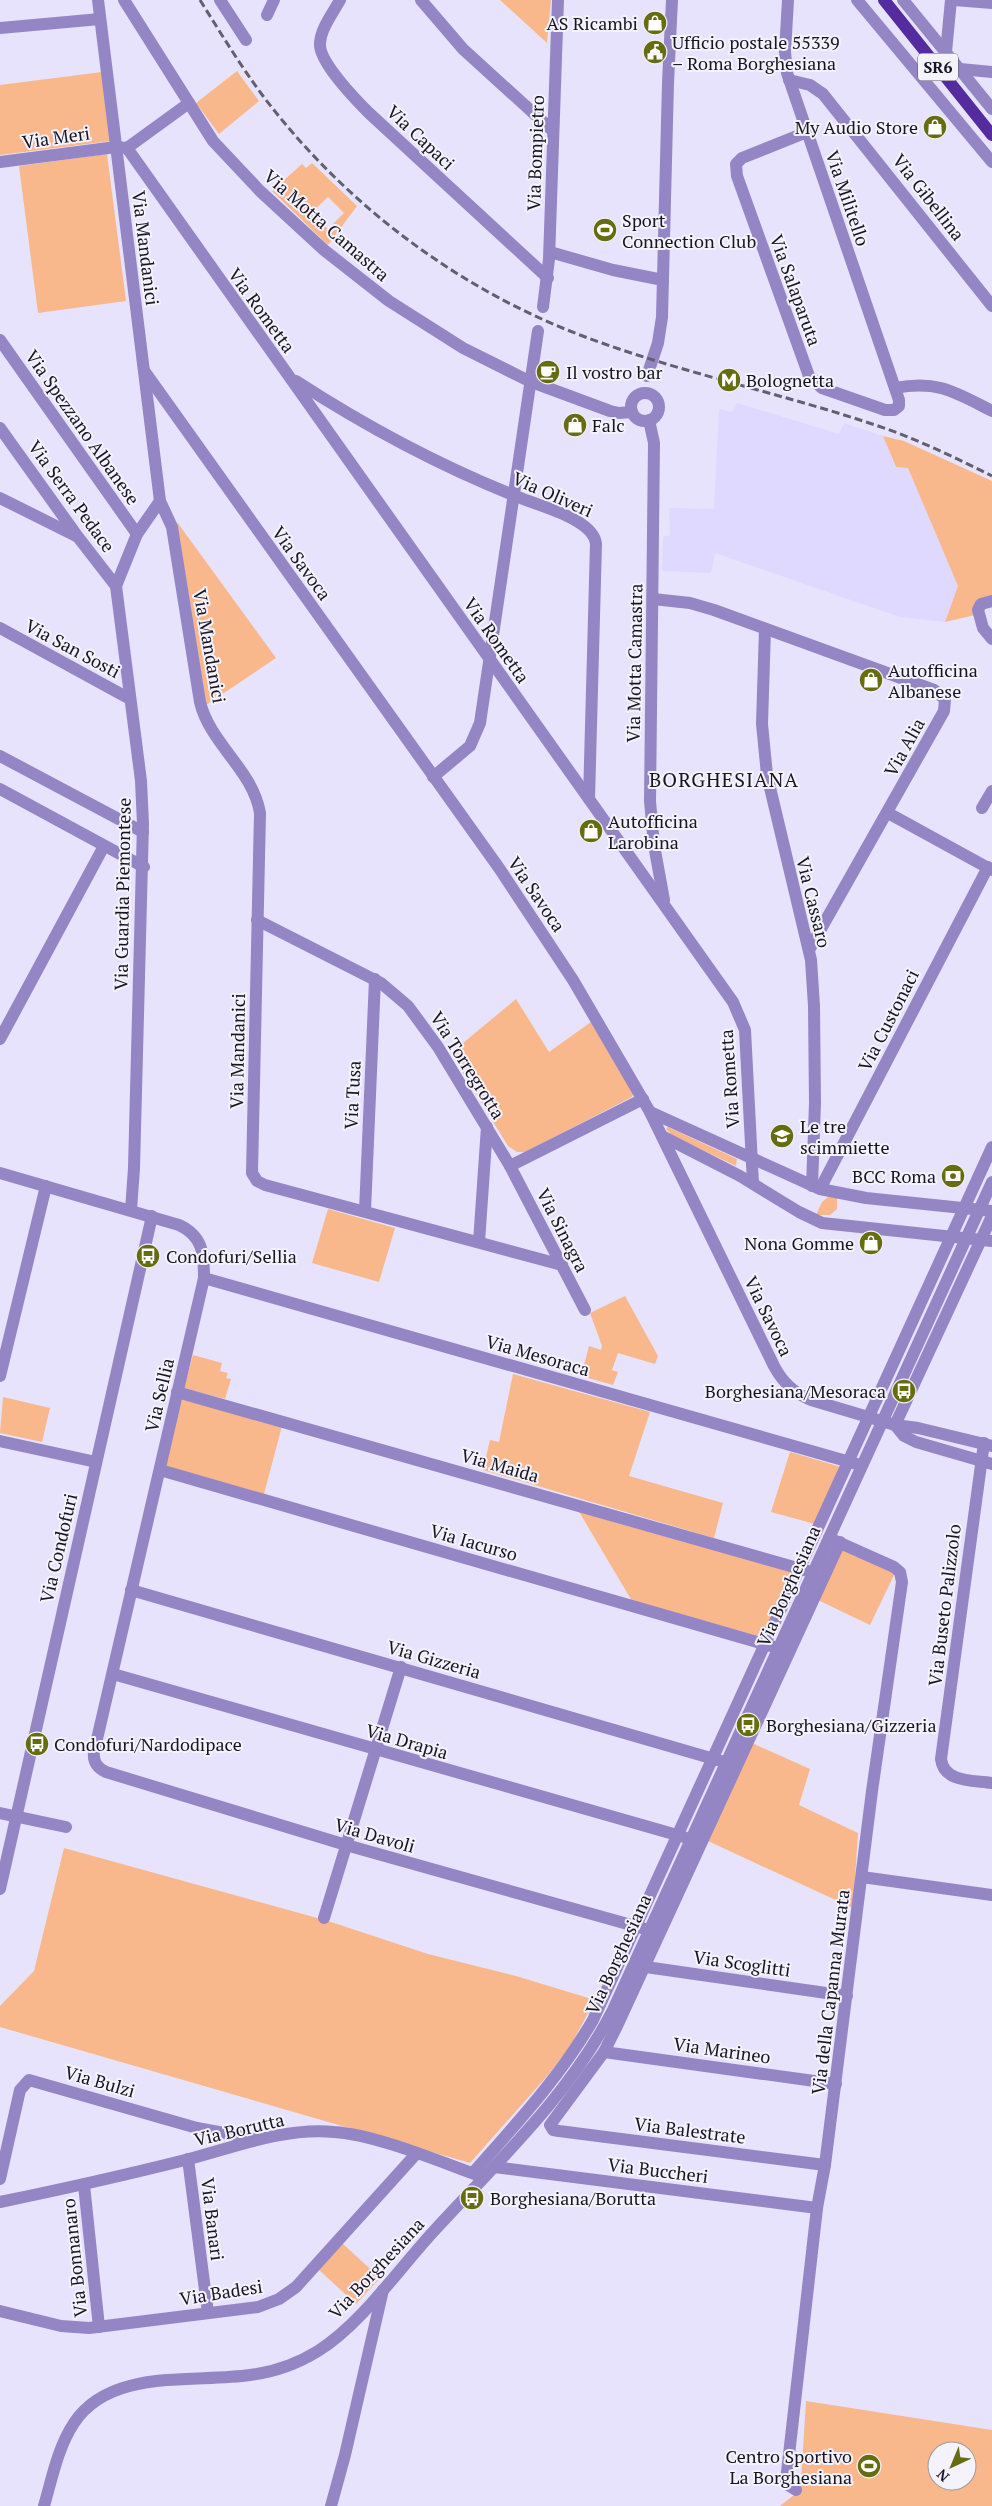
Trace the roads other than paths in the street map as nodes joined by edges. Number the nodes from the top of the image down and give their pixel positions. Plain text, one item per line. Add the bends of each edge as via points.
1 (98, 0) edge
2 (124, 0) edge
3 (220, 0) edge
4 (274, 0) edge
5 (340, 0) edge
6 (421, 0) edge
7 (558, 0) edge
8 (672, 0) edge
9 (788, 0) edge
10 (857, 0) edge
11 (884, 0) edge
12 (903, 0) edge
13 (952, 0) edge
14 (992, 3) edge
15 (267, 15) dead end
16 (919, 18) junction
17 (100, 19) junction
18 (0, 28) edge
19 (908, 29) junction
20 (246, 40) dead end
21 (946, 52) junction
22 (960, 69) junction
23 (992, 72) edge
24 (789, 80) junction
25 (189, 103) junction
26 (992, 109) edge
27 (552, 130) junction
28 (806, 132) junction
29 (992, 135) edge
30 (121, 147) junction
31 (0, 162) edge
32 (992, 162) edge
33 (550, 252) junction
34 (548, 278) junction
35 (663, 280) junction
36 (992, 306) edge
37 (543, 307) dead end
38 (538, 331) dead end
39 (0, 340) edge
40 (144, 371) junction
41 (647, 376) junction
42 (289, 377) junction
43 (529, 381) junction
44 (896, 388) junction
45 (652, 394) junction
46 (634, 398) junction
47 (900, 404) joint
48 (992, 411) edge
49 (632, 412) junction
50 (649, 420) junction
51 (0, 428) edge
52 (513, 495) junction
53 (0, 498) edge
54 (160, 501) junction
55 (137, 534) junction
56 (78, 537) junction
57 (116, 586) junction
58 (654, 599) junction
59 (992, 601) edge
60 (0, 628) edge
61 (765, 629) junction
62 (992, 640) edge
63 (489, 658) junction
64 (130, 699) junction
65 (0, 756) edge
66 (434, 777) junction
67 (992, 791) edge
68 (1, 793) edge
69 (589, 799) junction
70 (982, 808) dead end
71 (888, 813) junction
72 (143, 832) junction
73 (104, 846) junction
74 (144, 867) junction
75 (990, 868) edge
76 (665, 905) junction
77 (257, 920) junction
78 (809, 950) junction
79 (375, 980) junction
80 (0, 1039) edge
81 (643, 1099) junction
82 (650, 1112) junction
83 (487, 1127) junction
84 (662, 1136) junction
85 (992, 1147) edge
86 (752, 1158) junction
87 (510, 1166) junction
88 (0, 1173) edge
89 (992, 1182) edge
90 (753, 1183) junction
91 (46, 1186) junction
92 (816, 1188) junction
93 (965, 1208) junction
94 (131, 1210) junction
95 (986, 1210) edge
96 (365, 1211) junction
97 (152, 1216) junction
98 (992, 1216) edge
99 (952, 1237) junction
100 (967, 1239) junction
101 (987, 1240) edge
102 (479, 1242) junction
103 (562, 1265) junction
104 (204, 1278) junction
105 (585, 1310) dead end
106 (0, 1376) edge
107 (177, 1392) junction
108 (876, 1418) junction
109 (895, 1425) junction
110 (0, 1441) edge
111 (988, 1444) edge
112 (849, 1461) junction
113 (96, 1462) junction
114 (986, 1462) edge
115 (862, 1465) junction
116 (160, 1470) junction
117 (834, 1540) junction
118 (807, 1570) junction
119 (131, 1590) junction
120 (772, 1646) junction
121 (401, 1667) junction
122 (113, 1674) junction
123 (375, 1750) junction
124 (713, 1759) junction
125 (726, 1763) junction
126 (96, 1764) joint
127 (992, 1783) edge
128 (0, 1813) edge
129 (16, 1816) junction
130 (66, 1827) dead end
131 (678, 1835) junction
132 (691, 1839) junction
133 (346, 1845) junction
134 (862, 1877) junction
135 (0, 1889) edge
136 (992, 1895) edge
137 (324, 1918) dead end
138 (643, 1929) junction
139 (639, 1966) junction
140 (847, 1996) junction
141 (599, 2022) junction
142 (604, 2052) junction
143 (836, 2084) junction
144 (551, 2127) joint
145 (262, 2140) junction
146 (416, 2154) junction
147 (188, 2159) junction
148 (826, 2165) junction
149 (494, 2167) junction
150 (478, 2175) junction
151 (0, 2179) edge
152 (84, 2185) junction
153 (0, 2202) edge
154 (817, 2208) junction
155 (384, 2287) junction
156 (0, 2311) edge
157 (208, 2313) junction
158 (99, 2327) junction
159 (796, 2490) dead end
160 (44, 2506) edge
161 (330, 2506) edge

1 - 17 street, Via Mandanici
2 - 25 street, Via Motta Camastra
3 - 20 street
4 - 15 street
5 - 34 street, Via Capaci via 323,31 319,47 324,58 369,113
6 - 27 street via 463,49
7 - 27 street, Via Bompietro
8 - 35 street
9 - 24 street, Via Militello via 785,56
10 - 32 street
11 - 19 main road, SR6
12 - 16 street
13 - 14 street
13 - 21 street
16 - 19 street
16 - 21 street
17 - 18 street
17 - 30 street, Via Mandanici
19 - 29 main road, SR6
21 - 22 street
22 - 23 street
22 - 26 street
24 - 28 street, Via Militello
24 - 36 street, Via Gibellina via 810,85 823,94
25 - 30 street
25 - 43 street, Via Motta Camastra via 223,152 280,210 346,269 442,336
27 - 33 street, Via Bompietro
28 - 44 street, Via Militello
28 - 47 street, Via Salaparuta via 742,158 736,164 737,176 809,376 822,388 885,410 896,409
30 - 31 street, Via Meri
30 - 40 street, Via Mandanici
30 - 42 street, Via Rometta
33 - 34 street, Via Bompietro
33 - 35 street
34 - 37 street, Via Bompietro
35 - 41 street via 660,333
38 - 43 street
39 - 55 street, Via Spezzano Albanese
40 - 54 street, Via Mandanici
40 - 66 street, Via Savoca
41 - 45 street
41 - 46 street
42 - 52 street, Via Oliveri via 403,445
42 - 63 street, Via Rometta
43 - 49 street, Via Motta Camastra via 619,414
43 - 52 street
44 - 47 street, Via Militello
44 - 48 street via 917,384 935,386
45 - 46 street via 642,393
45 - 50 street via 660,406 657,415
46 - 49 street
49 - 50 street via 639,419
50 - 58 street, Via Motta Camastra via 654,443
51 - 56 street, Via Serra Pedace
52 - 63 street
52 - 69 street, Via Oliveri via 580,522 596,537
53 - 56 street
54 - 55 street, Via Guardia Piemontese
54 - 77 street, Via Mandanici via 172,527 202,710 247,778 258,801 261,822
55 - 57 street, Via Guardia Piemontese
56 - 57 street, Via Serra Pedace
57 - 64 street, Via Guardia Piemontese
58 - 61 street, Via Alia via 702,606
58 - 76 street, Via Motta Camastra via 650,801
59 - 62 street via 981,604 978,610 983,628
60 - 64 street, Via San Sosti
61 - 71 street, Via Alia via 943,696 946,702 944,711
61 - 78 street, Via Cassaro via 762,724 766,775
63 - 66 street via 481,719 475,738
63 - 69 street, Via Rometta
64 - 72 street, Via Guardia Piemontese via 141,781
65 - 72 street
66 - 81 street, Via Savoca via 555,952
67 - 70 street
68 - 73 street
69 - 76 street, Via Rometta
71 - 75 street
71 - 78 street, Via Alia
72 - 74 street, Via Guardia Piemontese
73 - 74 street
73 - 80 street
74 - 94 street, Via Guardia Piemontese
75 - 92 street, Via Custonaci
76 - 86 street, Via Rometta via 730,997 743,1021
77 - 79 street, Via Torregrotta
77 - 96 street, Via Mandanici via 252,1173 265,1185
78 - 92 street, Via Cassaro
79 - 83 street, Via Torregrotta via 396,993 413,1011
79 - 96 street, Via Tusa
81 - 82 street, Via Savoca
81 - 87 street
82 - 84 street, Via Savoca
82 - 86 street
83 - 87 street, Via Torregrotta
83 - 102 street
84 - 90 street
84 - 108 street, Via Savoca via 781,1378 802,1396
85 - 93 street, Via Borghesiana
86 - 90 street, Via Rometta
86 - 92 street
87 - 103 street, Via Sinagra
88 - 91 street, Via Sellia
89 - 95 street, Via Borghesiana
90 - 99 street via 805,1216 827,1224
91 - 94 street, Via Sellia
91 - 106 street
92 - 93 street via 866,1198
93 - 95 street
93 - 99 street, Via Borghesiana
94 - 97 street, Via Sellia
95 - 100 street, Via Borghesiana
96 - 102 street, Via Mandanici
97 - 104 street, Via Sellia via 182,1226 197,1239 204,1253
97 - 113 street, Via Condofuri
98 - 101 street
99 - 100 street
99 - 108 street, Via Borghesiana
100 - 101 street
100 - 108 street, Via Borghesiana
101 - 109 street
102 - 103 street, Via Mandanici
103 - 105 street, Via Sinagra
104 - 107 street, Via Sellia
104 - 112 street, Via Mesoraca
107 - 116 street, Via Sellia
107 - 118 street, Via Maida
108 - 109 street, Via Savoca
108 - 112 street, Via Borghesiana
108 - 115 street, Via Borghesiana
109 - 111 street
109 - 114 street via 904,1436 916,1442
110 - 113 street
111 - 114 street, Via Buseto Palizzolo
112 - 115 street, Via Mesoraca
112 - 118 street, Via Borghesiana
113 - 129 street, Via Condofuri
114 - 127 street, Via Buseto Palizzolo via 942,1756 945,1771 954,1777
115 - 117 street, Via Borghesiana
116 - 119 street, Via Sellia
116 - 120 street, Via Iacurso
117 - 118 street, Via Borghesiana
117 - 134 street, Via della Capanna Murata via 894,1566 902,1579
117 - 139 street, Via Borghesiana
118 - 120 street, Via Borghesiana
119 - 121 street, Via Gizzeria
119 - 122 street, Via Sellia
120 - 124 street, Via Borghesiana
120 - 125 street, Via Borghesiana
121 - 123 street
121 - 124 street, Via Gizzeria
122 - 123 street, Via Drapia
122 - 126 street, Via Sellia via 94,1752
123 - 131 street, Via Drapia
123 - 133 street
124 - 125 street, Via Gizzeria
124 - 131 street, Via Borghesiana
125 - 132 street, Via Borghesiana
126 - 133 street, Via Davoli via 106,1772
128 - 129 street
129 - 130 street
129 - 135 street, Via Condofuri
131 - 132 street, Via Drapia
131 - 138 street, Via Borghesiana
132 - 138 street, Via Borghesiana
133 - 137 street
133 - 138 street, Via Davoli
134 - 136 street
134 - 140 street, Via della Capanna Murata
138 - 139 street, Via Borghesiana
138 - 141 street, Via Borghesiana
139 - 140 street, Via Scoglitti
139 - 141 street, Via Borghesiana
139 - 142 street, Via Borghesiana
140 - 143 street, Via della Capanna Murata
141 - 149 street, Via Borghesiana via 579,2069
141 - 150 street, Via Borghesiana
142 - 143 street, Via Marineo
142 - 144 street, Via Borghesiana via 552,2120
143 - 148 street, Via della Capanna Murata
144 - 148 street, Via Balestrate via 559,2131
145 - 146 street, Via Borutta via 334,2131
145 - 147 street, Via Borutta
145 - 151 street, Via Bulzi via 198,2128 29,2080 20,2090
146 - 150 street, Via Borutta
146 - 157 street, Via Badesi via 279,2300 258,2307
147 - 152 street, Via Borutta
147 - 157 street, Via Banari
148 - 154 street, Via della Capanna Murata
149 - 150 street, Via Borghesiana
149 - 154 street, Via Buccheri
150 - 155 street, Via Borghesiana
152 - 153 street, Via Borutta
152 - 158 street, Via Bonnanaro
154 - 159 street, Via della Capanna Murata via 786,2480
155 - 160 street, Via Borghesiana via 332,2340 286,2367 244,2376 139,2384 118,2388 100,2397 85,2408 68,2434
155 - 161 street
156 - 158 street, Via Badesi via 61,2326
157 - 158 street, Via Badesi

